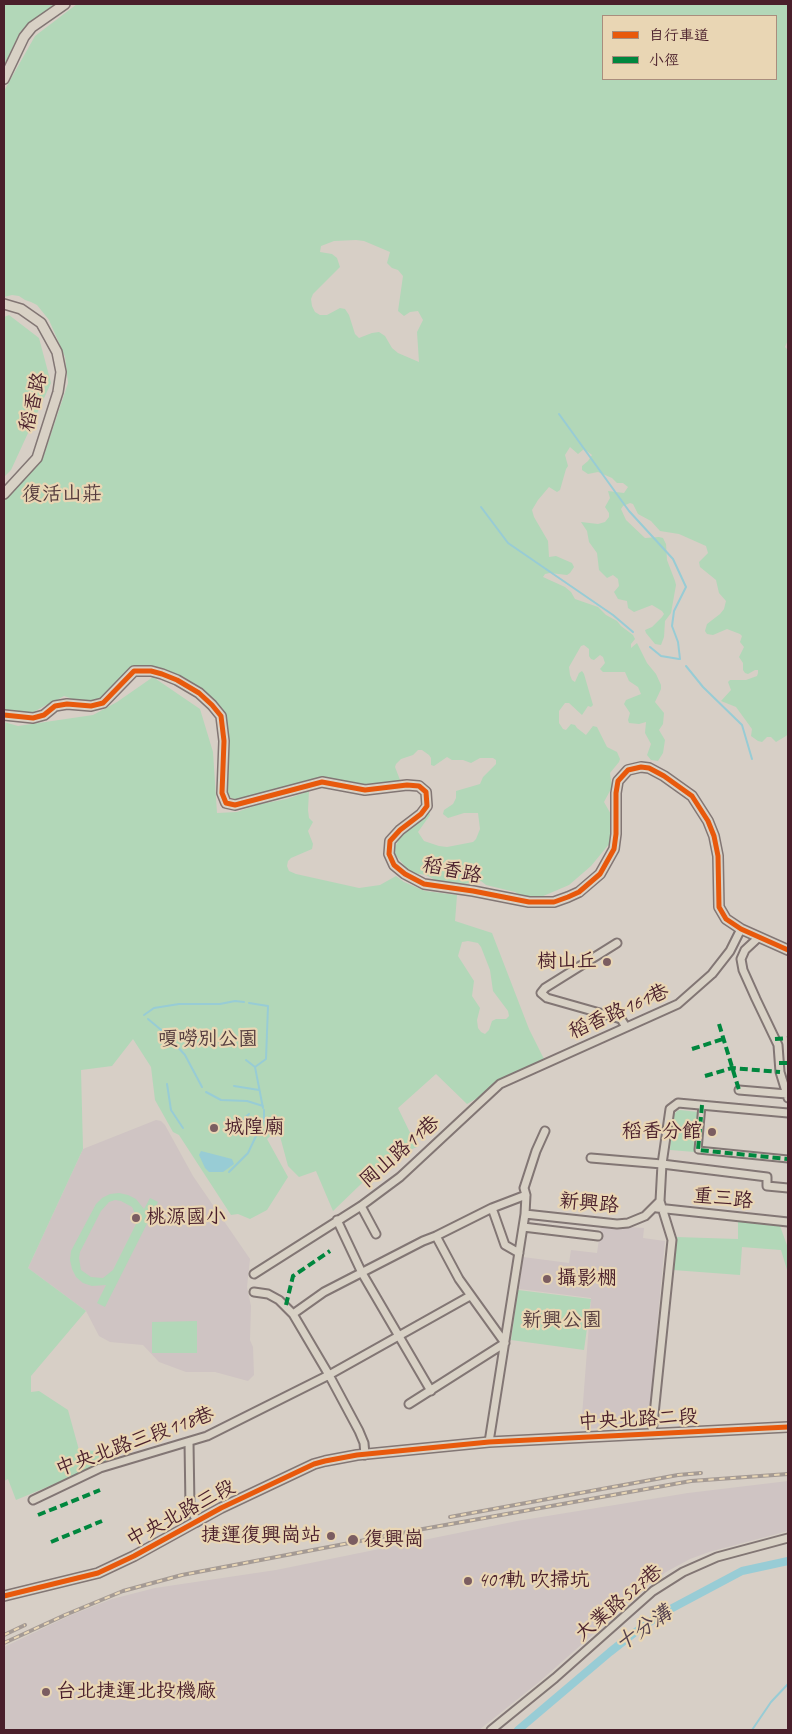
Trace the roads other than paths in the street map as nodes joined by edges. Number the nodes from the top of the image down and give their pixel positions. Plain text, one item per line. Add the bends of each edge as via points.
1 (65, 4) edge
2 (4, 79) edge
3 (4, 304) edge
4 (4, 494) edge
5 (4, 715) edge
6 (741, 929) junction
7 (759, 937) junction
8 (617, 943) dead end
9 (788, 950) edge
10 (626, 1027) junction
11 (739, 1090) dead end
12 (788, 1096) edge
13 (702, 1105) junction
14 (788, 1113) edge
15 (460, 1121) joint
16 (545, 1131) dead end
17 (591, 1158) dead end
18 (788, 1159) edge
19 (662, 1164) junction
20 (788, 1188) edge
21 (526, 1195) junction
22 (658, 1205) junction
23 (361, 1206) junction
24 (492, 1208) junction
25 (525, 1214) junction
26 (338, 1220) junction
27 (788, 1222) edge
28 (523, 1227) junction
29 (376, 1234) dead end
30 (436, 1236) junction
31 (598, 1236) dead end
32 (519, 1253) junction
33 (362, 1273) junction
34 (254, 1274) dead end
35 (254, 1292) dead end
36 (470, 1296) junction
37 (293, 1314) junction
38 (399, 1336) junction
39 (505, 1343) junction
40 (329, 1375) junction
41 (431, 1391) junction
42 (409, 1404) dead end
43 (788, 1426) edge
44 (652, 1434) junction
45 (189, 1442) junction
46 (489, 1442) junction
47 (365, 1455) junction
48 (33, 1500) dead end
49 (197, 1522) junction
50 (788, 1538) edge
51 (4, 1596) edge
52 (491, 1730) edge

1 - 2 street via 32,27
3 - 4 street, 稻香路 via 21,309 41,323 57,352 61,372 37,458
5 - 6 street, 稻香路 via 32,718 44,715 55,706 103,703 134,671 162,674 199,694 221,716 224,740 222,793 226,803 235,805 322,782 365,790 418,786 426,792 427,806 390,841 389,854 394,865 424,884 529,902 554,902 568,897 600,874 614,849 618,781 628,770 649,768 692,796 702,809 714,836 718,856 719,906 726,919
6 - 7 street, 稻香路
6 - 10 street, 稻香路161巷 via 730,951 690,996
7 - 9 street, 稻香路
7 - 12 street via 745,950 741,959 743,970 778,1044 780,1072
8 - 10 street via 541,993 547,998 621,1019
10 - 15 street, 稻香路161巷 via 500,1084
11 - 12 street
13 - 14 street
13 - 18 street via 698,1150
13 - 19 street via 678,1103 670,1109
15 - 23 street, 岡山路11巷 via 400,1177
16 - 21 street via 524,1188
17 - 19 street
19 - 20 street via 767,1177 767,1186
19 - 22 street
21 - 24 street
21 - 25 street
22 - 25 street, 新興路 via 645,1216 628,1223
22 - 27 street, 重三路
22 - 44 street via 672,1240
23 - 26 street, 岡山路11巷
23 - 29 street
24 - 30 street
24 - 32 street via 504,1245
25 - 28 street
26 - 33 street
26 - 34 street, 岡山路11巷
28 - 31 street
28 - 32 street
30 - 33 street
30 - 36 street
32 - 39 street
33 - 37 street via 324,1292
33 - 38 street
35 - 37 street via 279,1300
36 - 38 street, 中央北路三段118巷
36 - 39 street
37 - 40 street
38 - 40 street, 中央北路三段118巷
38 - 41 street
39 - 41 street
39 - 46 street
40 - 45 street, 中央北路三段118巷
40 - 47 street via 364,1443
41 - 42 street
43 - 44 street, 中央北路二段
44 - 46 street, 中央北路二段
45 - 48 street, 中央北路三段118巷 via 100,1468
45 - 49 street via 190,1506
46 - 47 street, 中央北路三段
47 - 49 street, 中央北路三段 via 314,1464
49 - 51 street, 中央北路三段 via 98,1573
50 - 52 street, 大業路527巷 via 717,1557 683,1572 653,1591 570,1666

